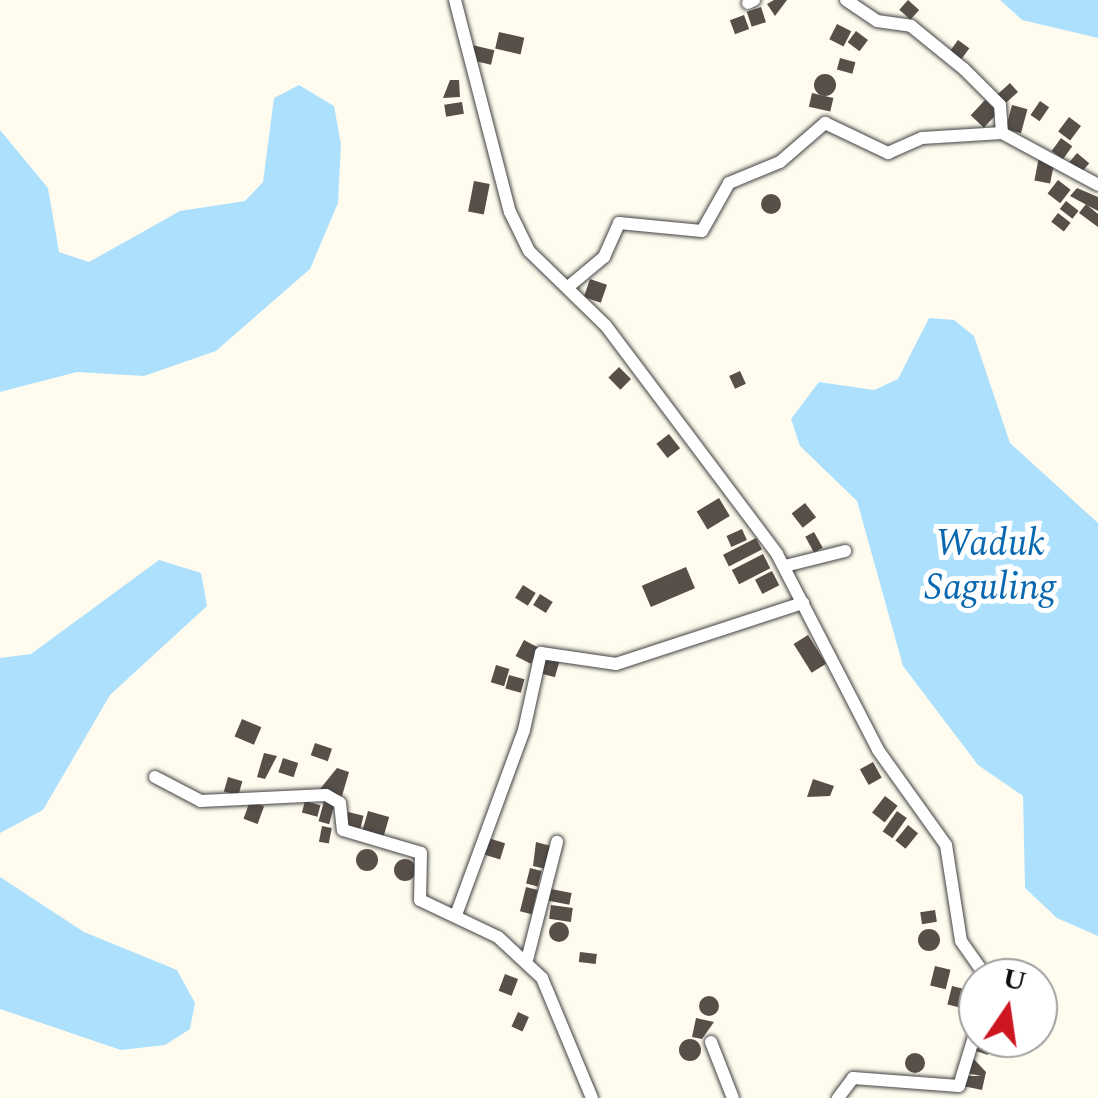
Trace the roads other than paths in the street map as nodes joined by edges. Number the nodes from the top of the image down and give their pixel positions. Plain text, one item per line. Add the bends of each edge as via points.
1 (455, 0) edge
2 (846, 0) edge
3 (1002, 133) junction
4 (1098, 185) edge
5 (568, 288) junction
6 (845, 552) dead end
7 (785, 566) junction
8 (803, 603) junction
9 (155, 777) dead end
10 (557, 842) dead end
11 (456, 915) junction
12 (972, 958) edge
13 (527, 960) junction
14 (710, 1042) dead end
15 (968, 1058) edge
16 (592, 1098) edge
17 (733, 1098) edge
18 (838, 1098) edge

1 - 5 street via 510,212 529,252
2 - 3 street via 878,22 911,26 964,69 1000,104
3 - 4 street
3 - 5 street via 922,138 888,154 820,124 780,162 729,182 702,231 618,224 604,257
5 - 7 street
6 - 7 street
7 - 8 street
8 - 11 street via 616,664 541,653 524,730
8 - 12 street via 878,750 946,845 961,942
9 - 11 street via 201,801 269,792 336,799 343,830 421,854 416,894
10 - 13 street
11 - 13 street
13 - 16 street via 559,1010
14 - 17 street
15 - 18 street via 959,1086 853,1078

